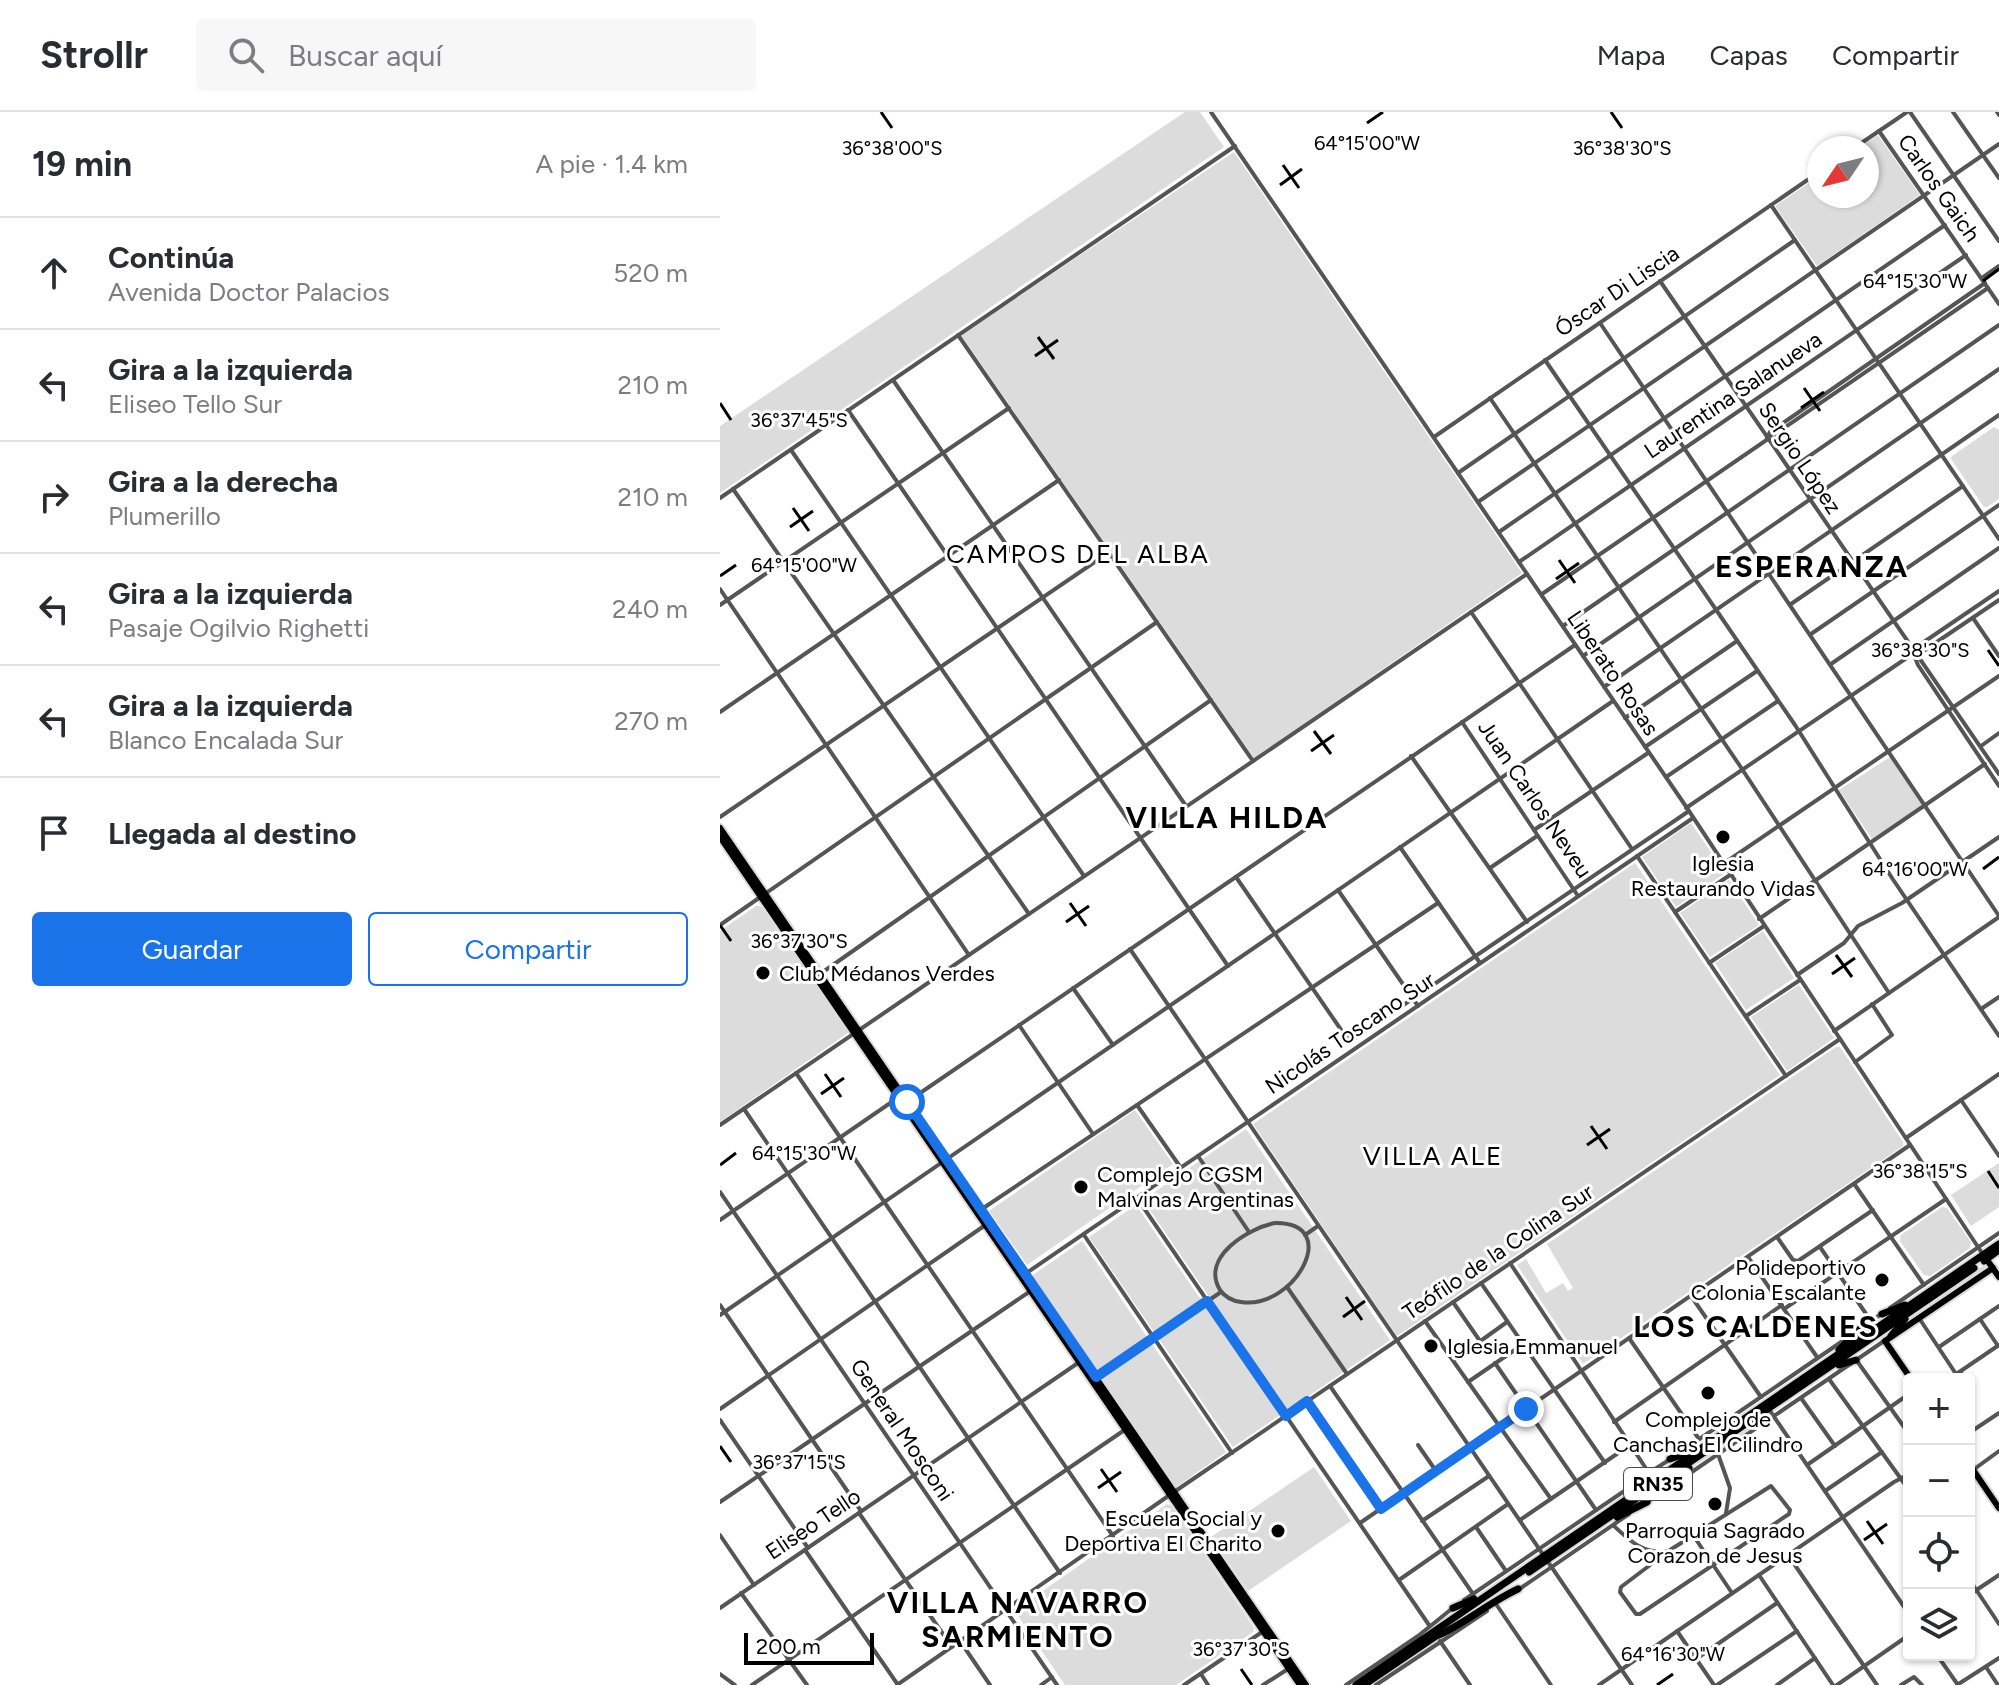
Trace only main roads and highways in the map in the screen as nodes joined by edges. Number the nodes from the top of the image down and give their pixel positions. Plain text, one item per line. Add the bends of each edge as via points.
1 (720, 828) edge
2 (720, 837) edge
3 (762, 895) junction
4 (988, 1224) junction
5 (1999, 1247) edge
6 (1985, 1257) junction
7 (1996, 1266) edge
8 (1999, 1277) edge
9 (1955, 1278) junction
10 (1032, 1289) junction
11 (1882, 1314) road end
12 (1860, 1329) road end
13 (1888, 1339) junction
14 (1856, 1360) road end
15 (1082, 1361) junction
16 (1908, 1373) edge
17 (1800, 1381) junction
18 (1795, 1390) junction
19 (1765, 1403) junction
20 (1743, 1420) junction
21 (1127, 1428) junction
22 (1736, 1430) junction
23 (1670, 1459) road end
24 (1649, 1473) road end
25 (1975, 1473) edge
26 (1670, 1486) road end
27 (1647, 1502) road end
28 (1999, 1508) edge
29 (1578, 1532) junction
30 (1560, 1551) junction
31 (1545, 1558) junction
32 (1527, 1568) junction
33 (1518, 1589) road end
34 (1453, 1608) road end
35 (1438, 1638) junction
36 (1291, 1667) junction
37 (1300, 1685) edge
38 (1306, 1685) edge
39 (1356, 1685) edge
40 (1364, 1685) edge

1 - 3 main road
2 - 3 main road
3 - 4 main road
4 - 10 main road
4 - 10 main road
5 - 6 highway, RN35
6 - 7 main road
6 - 9 highway, RN35
7 - 8 main road
7 - 13 main road
9 - 11 highway
9 - 13 highway
9 - 17 highway, RN35
9 - 18 highway, RN35
10 - 15 main road
12 - 17 highway
13 - 16 main road
14 - 18 highway
15 - 21 main road
15 - 21 main road
17 - 19 highway, RN35
18 - 19 highway, RN35
19 - 20 highway, RN35
19 - 22 highway, RN35
20 - 23 highway
20 - 29 highway, RN35
21 - 36 main road
22 - 26 highway
22 - 30 highway, RN35
24 - 29 highway
25 - 28 main road
27 - 30 highway
29 - 31 highway, RN35
30 - 31 highway, RN35
31 - 32 highway, RN35
31 - 35 highway, RN35
32 - 34 highway
32 - 39 highway, RN35
33 - 35 highway
35 - 40 highway, RN35
36 - 37 main road
36 - 38 main road

